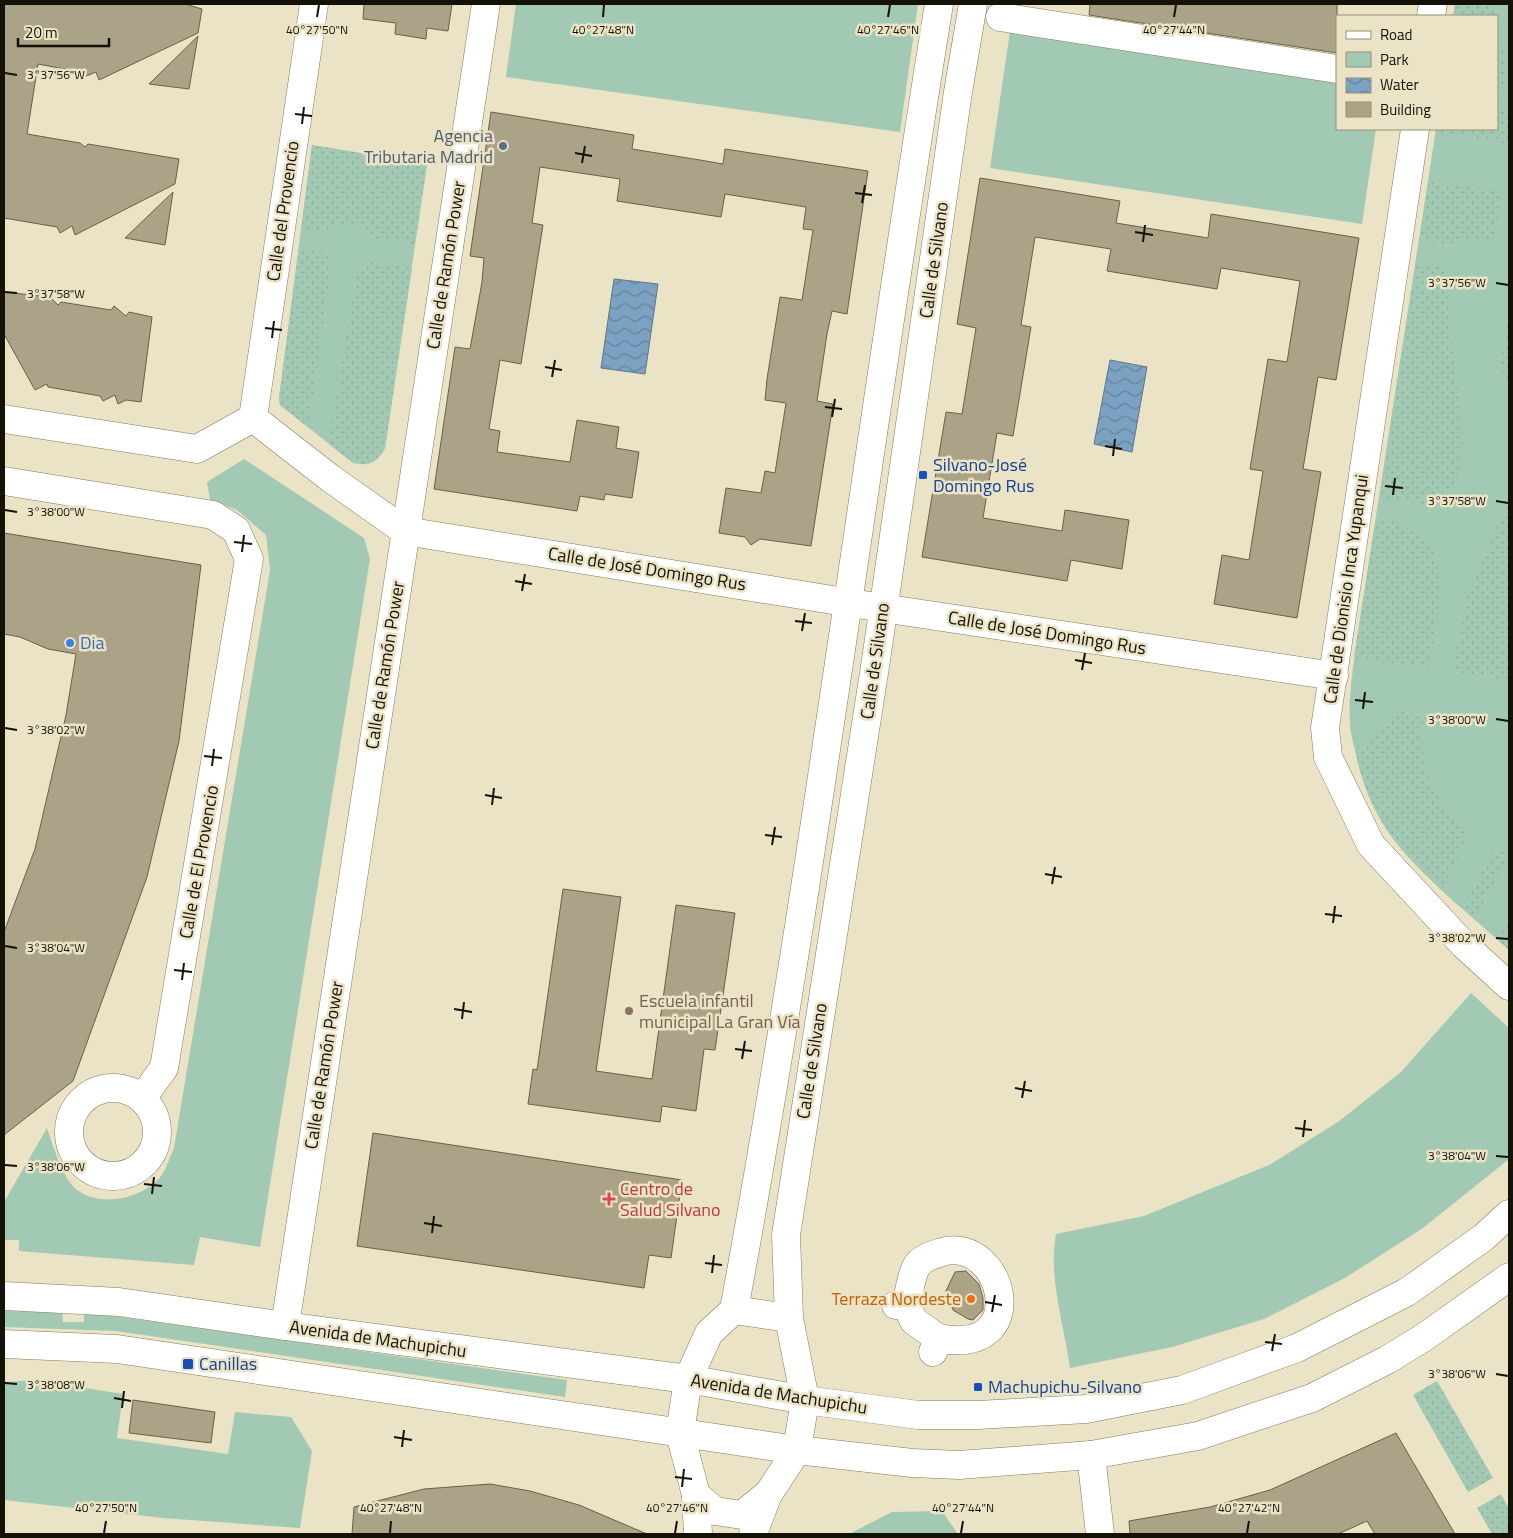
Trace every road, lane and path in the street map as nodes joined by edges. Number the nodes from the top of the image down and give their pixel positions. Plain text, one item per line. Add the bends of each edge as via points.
1 (314, 4) edge
2 (486, 4) edge
3 (939, 4) edge
4 (973, 4) edge
5 (1000, 17) dead end
6 (1336, 70) edge
7 (1415, 130) edge
8 (253, 418) junction
9 (4, 419) edge
10 (4, 481) edge
11 (405, 531) junction
12 (848, 602) junction
13 (882, 608) junction
14 (1334, 676) junction
15 (1509, 986) edge
16 (142, 1098) dead end
17 (1509, 1214) edge
18 (1509, 1278) edge
19 (4, 1296) edge
20 (901, 1305) joint
21 (734, 1310) junction
22 (789, 1318) junction
23 (285, 1326) junction
24 (4, 1344) edge
25 (688, 1380) junction
26 (805, 1400) junction
27 (680, 1433) junction
28 (797, 1450) junction
29 (1091, 1455) junction
30 (769, 1493) junction
31 (696, 1495) junction
32 (698, 1534) edge
33 (753, 1534) edge
34 (1100, 1534) edge

1 - 8 street, Calle del Provencio
2 - 11 street, Calle de Ramón Power
3 - 12 street, Calle de Silvano
4 - 13 street, Calle de Silvano
5 - 6 street
7 - 14 street, Calle de Dionisio Inca Yupanqui
8 - 9 street via 197,449
8 - 11 street, Calle de José Domingo Rus
10 - 16 street, Calle de El Provencio via 213,514 236,530 249,559 164,1068
11 - 12 street, Calle de José Domingo Rus
11 - 23 street, Calle de Ramón Power
12 - 13 street, Calle de José Domingo Rus
12 - 21 street, Calle de Silvano via 806,888
13 - 14 street, Calle de José Domingo Rus
13 - 22 street, Calle de Silvano via 786,1235
14 - 15 street, Calle de Dionisio Inca Yupanqui via 1325,728 1328,757 1371,845 1464,945
17 - 26 street, Avenida de Machupichu via 1484,1237 1407,1292 1297,1348 1182,1390 1086,1409 978,1415 918,1415
18 - 29 street via 1401,1351 1312,1398 1198,1436
19 - 23 street, Avenida de Machupichu via 119,1302
20 - 20 street via 935,1345 968,1341 982,1335 996,1322 1001,1306 993,1276 983,1263 967,1253 950,1250 929,1256 916,1267
21 - 22 street
21 - 25 street via 708,1333
22 - 26 street, Calle de Silvano
23 - 25 street, Avenida de Machupichu
24 - 27 street via 117,1349
25 - 26 street, Avenida de Machupichu
25 - 27 street
26 - 28 street
27 - 28 street
27 - 31 street
28 - 29 street via 958,1465
28 - 30 street
29 - 34 street
30 - 31 street via 742,1515 715,1511
30 - 33 street
31 - 32 street

